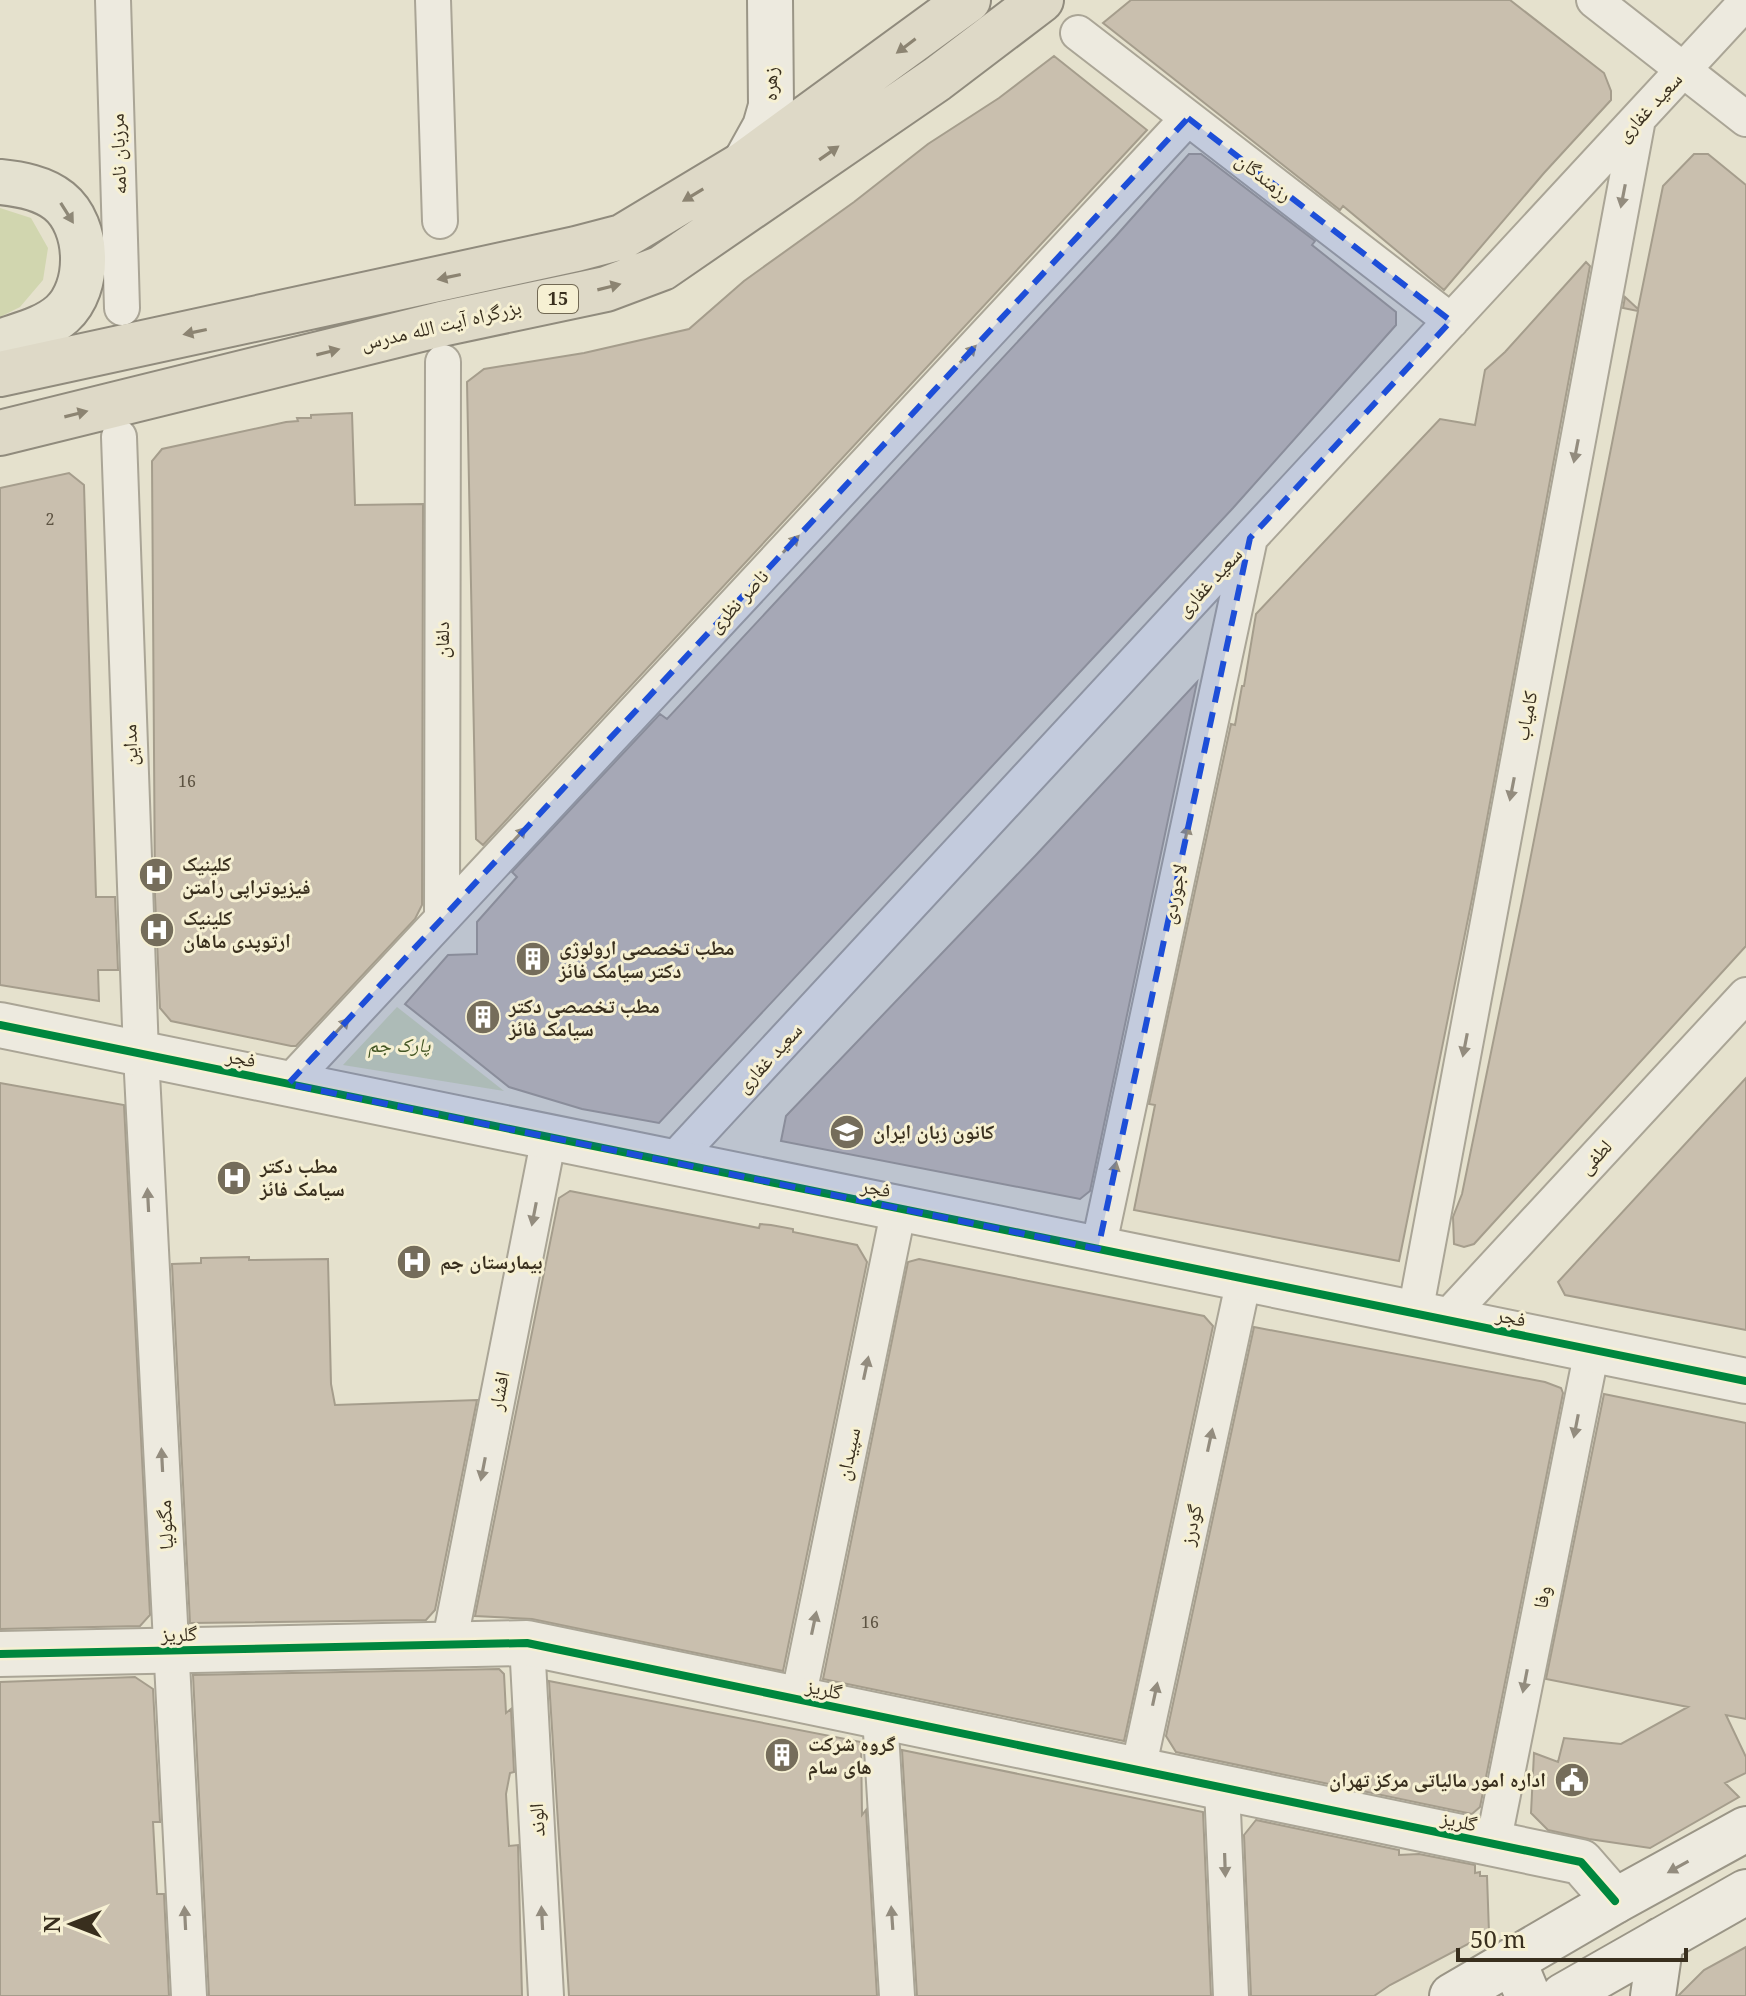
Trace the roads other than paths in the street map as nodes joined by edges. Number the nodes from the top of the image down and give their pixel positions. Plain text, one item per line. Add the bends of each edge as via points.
1 (113, 0) edge
2 (433, 0) edge
3 (770, 0) edge
4 (968, 0) edge
5 (1041, 0) edge
6 (1594, 0) edge
7 (1746, 2) edge
8 (1078, 33) dead end
9 (1684, 69) junction
10 (1188, 118) junction
11 (1638, 119) junction
12 (1746, 119) edge
13 (745, 163) junction
14 (0, 182) edge
15 (440, 221) dead end
16 (122, 308) dead end
17 (1451, 321) junction
18 (0, 342) edge
19 (443, 362) dead end
20 (0, 374) edge
21 (0, 433) edge
22 (119, 437) dead end
23 (1250, 538) junction
24 (442, 918) junction
25 (1746, 995) edge
26 (0, 1025) edge
27 (141, 1054) junction
28 (288, 1084) junction
29 (549, 1137) junction
30 (672, 1162) junction
31 (899, 1208) junction
32 (1098, 1249) junction
33 (1244, 1279) junction
34 (1430, 1316) junction
35 (1592, 1350) junction
36 (1746, 1381) edge
37 (527, 1643) junction
38 (449, 1645) junction
39 (171, 1650) junction
40 (0, 1654) edge
41 (798, 1699) junction
42 (880, 1716) junction
43 (1138, 1770) junction
44 (1222, 1788) junction
45 (1746, 1829) edge
46 (1493, 1844) junction
47 (1746, 1892) edge
48 (1615, 1901) junction
49 (1661, 1940) junction
50 (1521, 1978) edge
51 (189, 1996) edge
52 (546, 1996) edge
53 (897, 1996) edge
54 (1231, 1996) edge
55 (1452, 1996) edge
56 (1563, 1996) edge
57 (1653, 1996) edge

1 - 16 street, مرزبان نامه
2 - 15 street
3 - 13 street, زهره via 771,106
4 -> 13 highway, 15
21 -> 5 highway, بزرگراه آیت الله مدرس / 15 via 441,324 606,289 662,268 937,79
6 - 9 street
7 - 9 street, سعید غفاری
8 - 10 street, رزمندگان
9 - 11 street, سعید غفاری
9 - 12 street
10 - 17 street, رزمندگان
24 -> 10 street, ناصر نظری
11 - 17 street, سعید غفاری
11 -> 34 street, کامیاب
13 -> 20 highway, 15 via 622,237 602,243
14 -> 18 main road via 19,184 61,203 82,244 84,273 77,297 64,312 46,326
17 - 23 street, سعید غفاری
19 - 24 street, دلفان
22 - 27 street, مداین
23 - 30 street, سعید غفاری
32 -> 23 street, لاجوردی
28 -> 24 street, ناصر نظری
25 - 34 street, لطفی
26 - 27 street, فجر
27 - 28 street, فجر
39 -> 27 street, مگنولیا
28 - 29 street, فجر
29 - 30 street, فجر
29 -> 38 street, افشار
30 - 31 street, فجر
31 - 32 street, فجر
41 -> 31 street, سپیدان
32 - 33 street, فجر
33 - 34 street, فجر
43 -> 33 street, گودرز
34 - 35 street, فجر
35 - 36 street, فجر
35 -> 46 street, وفا
37 - 38 street, گلریز
37 - 41 street, گلریز
52 -> 37 street, الوند
38 - 39 street, گلریز
39 - 40 street, گلریز
51 -> 39 street, مگنولیا
41 - 42 street, گلریز
42 - 43 street, گلریز
53 -> 42 street
43 - 44 street, گلریز
44 - 46 street, گلریز
44 -> 54 street
45 -> 48 street
46 - 48 street, گلریز via 1581,1862
47 - 49 street
48 - 50 street
49 - 56 street
49 - 57 street
50 - 55 street

